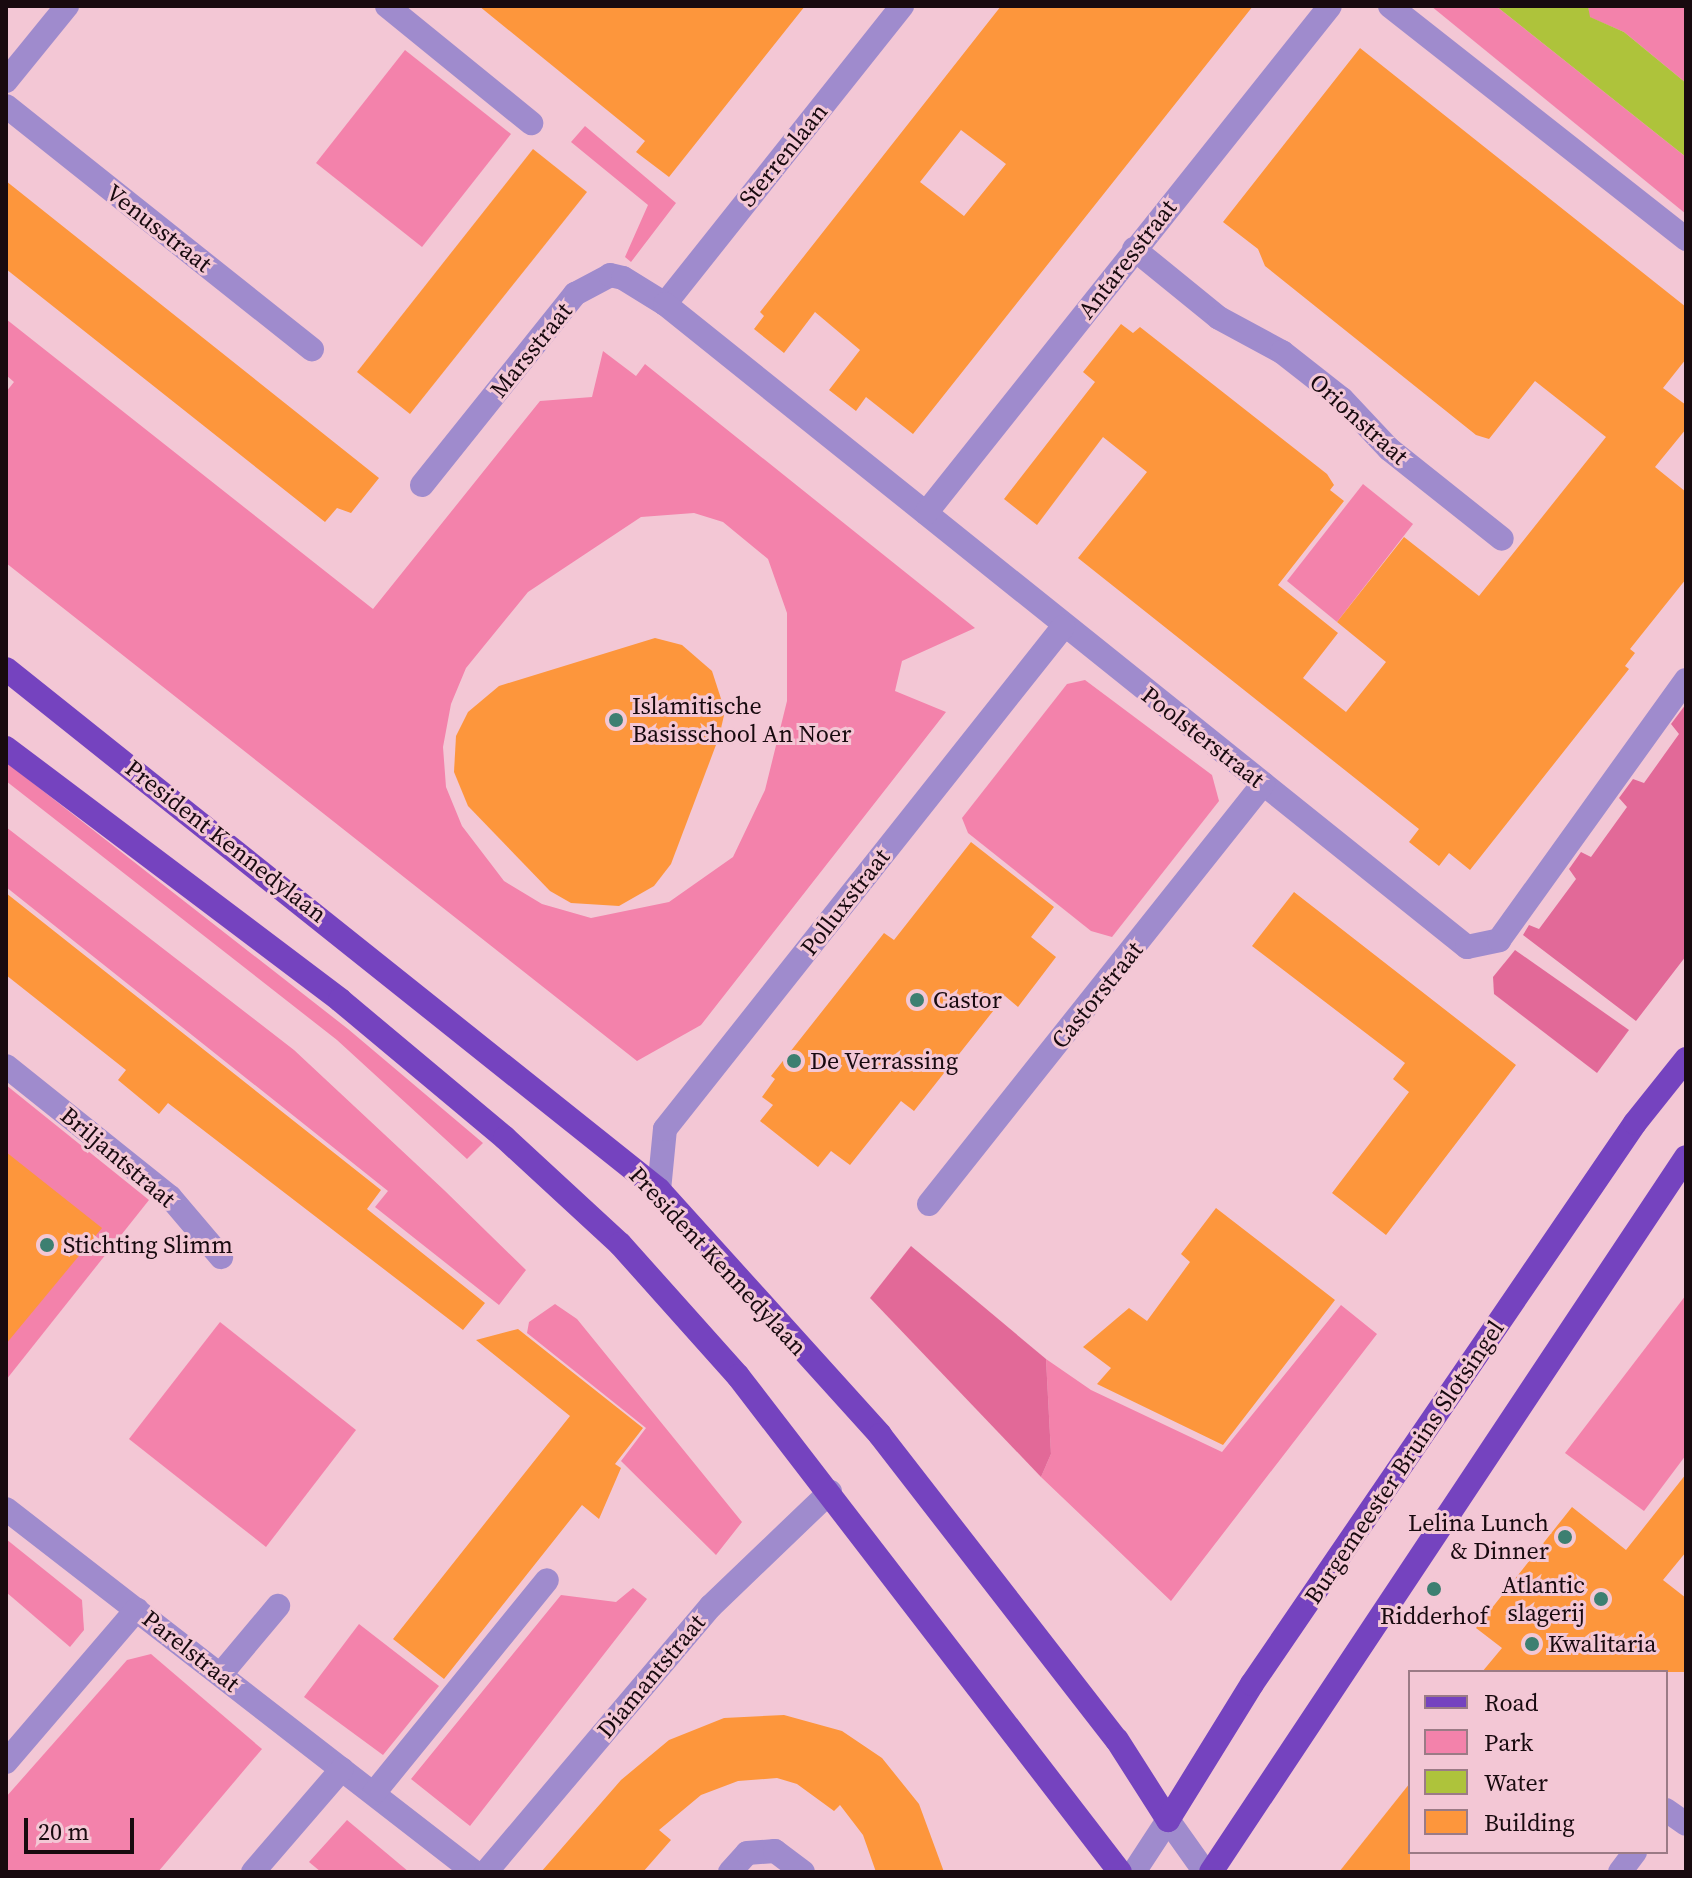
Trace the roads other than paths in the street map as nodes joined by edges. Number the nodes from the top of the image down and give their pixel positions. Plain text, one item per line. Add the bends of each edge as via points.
1 (67, 6) edge
2 (387, 6) edge
3 (1330, 6) edge
4 (1390, 6) edge
5 (895, 9) edge
6 (6, 81) edge
7 (6, 106) edge
8 (531, 123) dead end
9 (1686, 239) edge
10 (1134, 249) junction
11 (665, 304) junction
12 (312, 349) dead end
13 (422, 485) dead end
14 (926, 513) junction
15 (1502, 539) dead end
16 (1063, 627) junction
17 (6, 669) edge
18 (1686, 680) edge
19 (6, 748) edge
20 (1263, 784) junction
21 (1686, 1059) edge
22 (6, 1066) edge
23 (1686, 1157) edge
24 (659, 1190) junction
25 (929, 1204) dead end
26 (221, 1257) dead end
27 (830, 1492) junction
28 (6, 1509) edge
29 (547, 1580) dead end
30 (278, 1606) dead end
31 (137, 1609) junction
32 (221, 1674) junction
33 (6, 1762) edge
34 (342, 1769) junction
35 (374, 1793) junction
36 (1668, 1811) edge
37 (1168, 1820) junction
38 (1686, 1824) edge
39 (1634, 1854) edge
40 (253, 1872) edge
41 (474, 1872) edge
42 (486, 1872) edge
43 (730, 1872) edge
44 (803, 1872) edge
45 (1120, 1872) edge
46 (1134, 1872) edge
47 (1208, 1872) edge
48 (1620, 1872) edge

1 - 6 street
2 - 8 street
3 - 10 street, Antaresstraat
4 - 9 street
5 - 11 street, Sterrenlaan
7 - 12 street, Venusstraat
10 - 14 street, Antaresstraat
10 - 15 street, Orionstraat via 1219,318 1282,352 1342,399 1389,449
11 - 13 street, Marsstraat via 610,275 575,294
11 - 14 street, Poolsterstraat
14 - 16 street, Poolsterstraat
16 - 20 street, Poolsterstraat
16 - 24 street, Polluxstraat via 665,1129
17 - 24 main road, President Kennedylaan
18 - 20 street, Poolsterstraat via 1499,940 1467,947
19 - 27 main road via 340,1000 524,1154 630,1255
20 - 25 street, Castorstraat
21 - 37 main road, Burgemeester Bruins Slotsingel via 1635,1123 1279,1645
22 - 26 street, Briljantstraat via 170,1197
23 - 47 main road
24 - 37 main road, President Kennedylaan via 880,1435 1117,1740
27 - 42 street, Diamantstraat via 711,1606
27 - 45 main road
28 - 31 street, Parelstraat
29 - 35 street
30 - 32 street
31 - 32 street, Parelstraat
31 - 33 street
32 - 34 street, Parelstraat
34 - 35 street, Parelstraat
34 - 40 street
35 - 41 street, Parelstraat
36 - 38 street
37 - 46 street, Burgemeester Bruins Slotsingel
37 - 47 street, President Kennedylaan
39 - 48 street
43 - 44 street via 747,1853 775,1851

